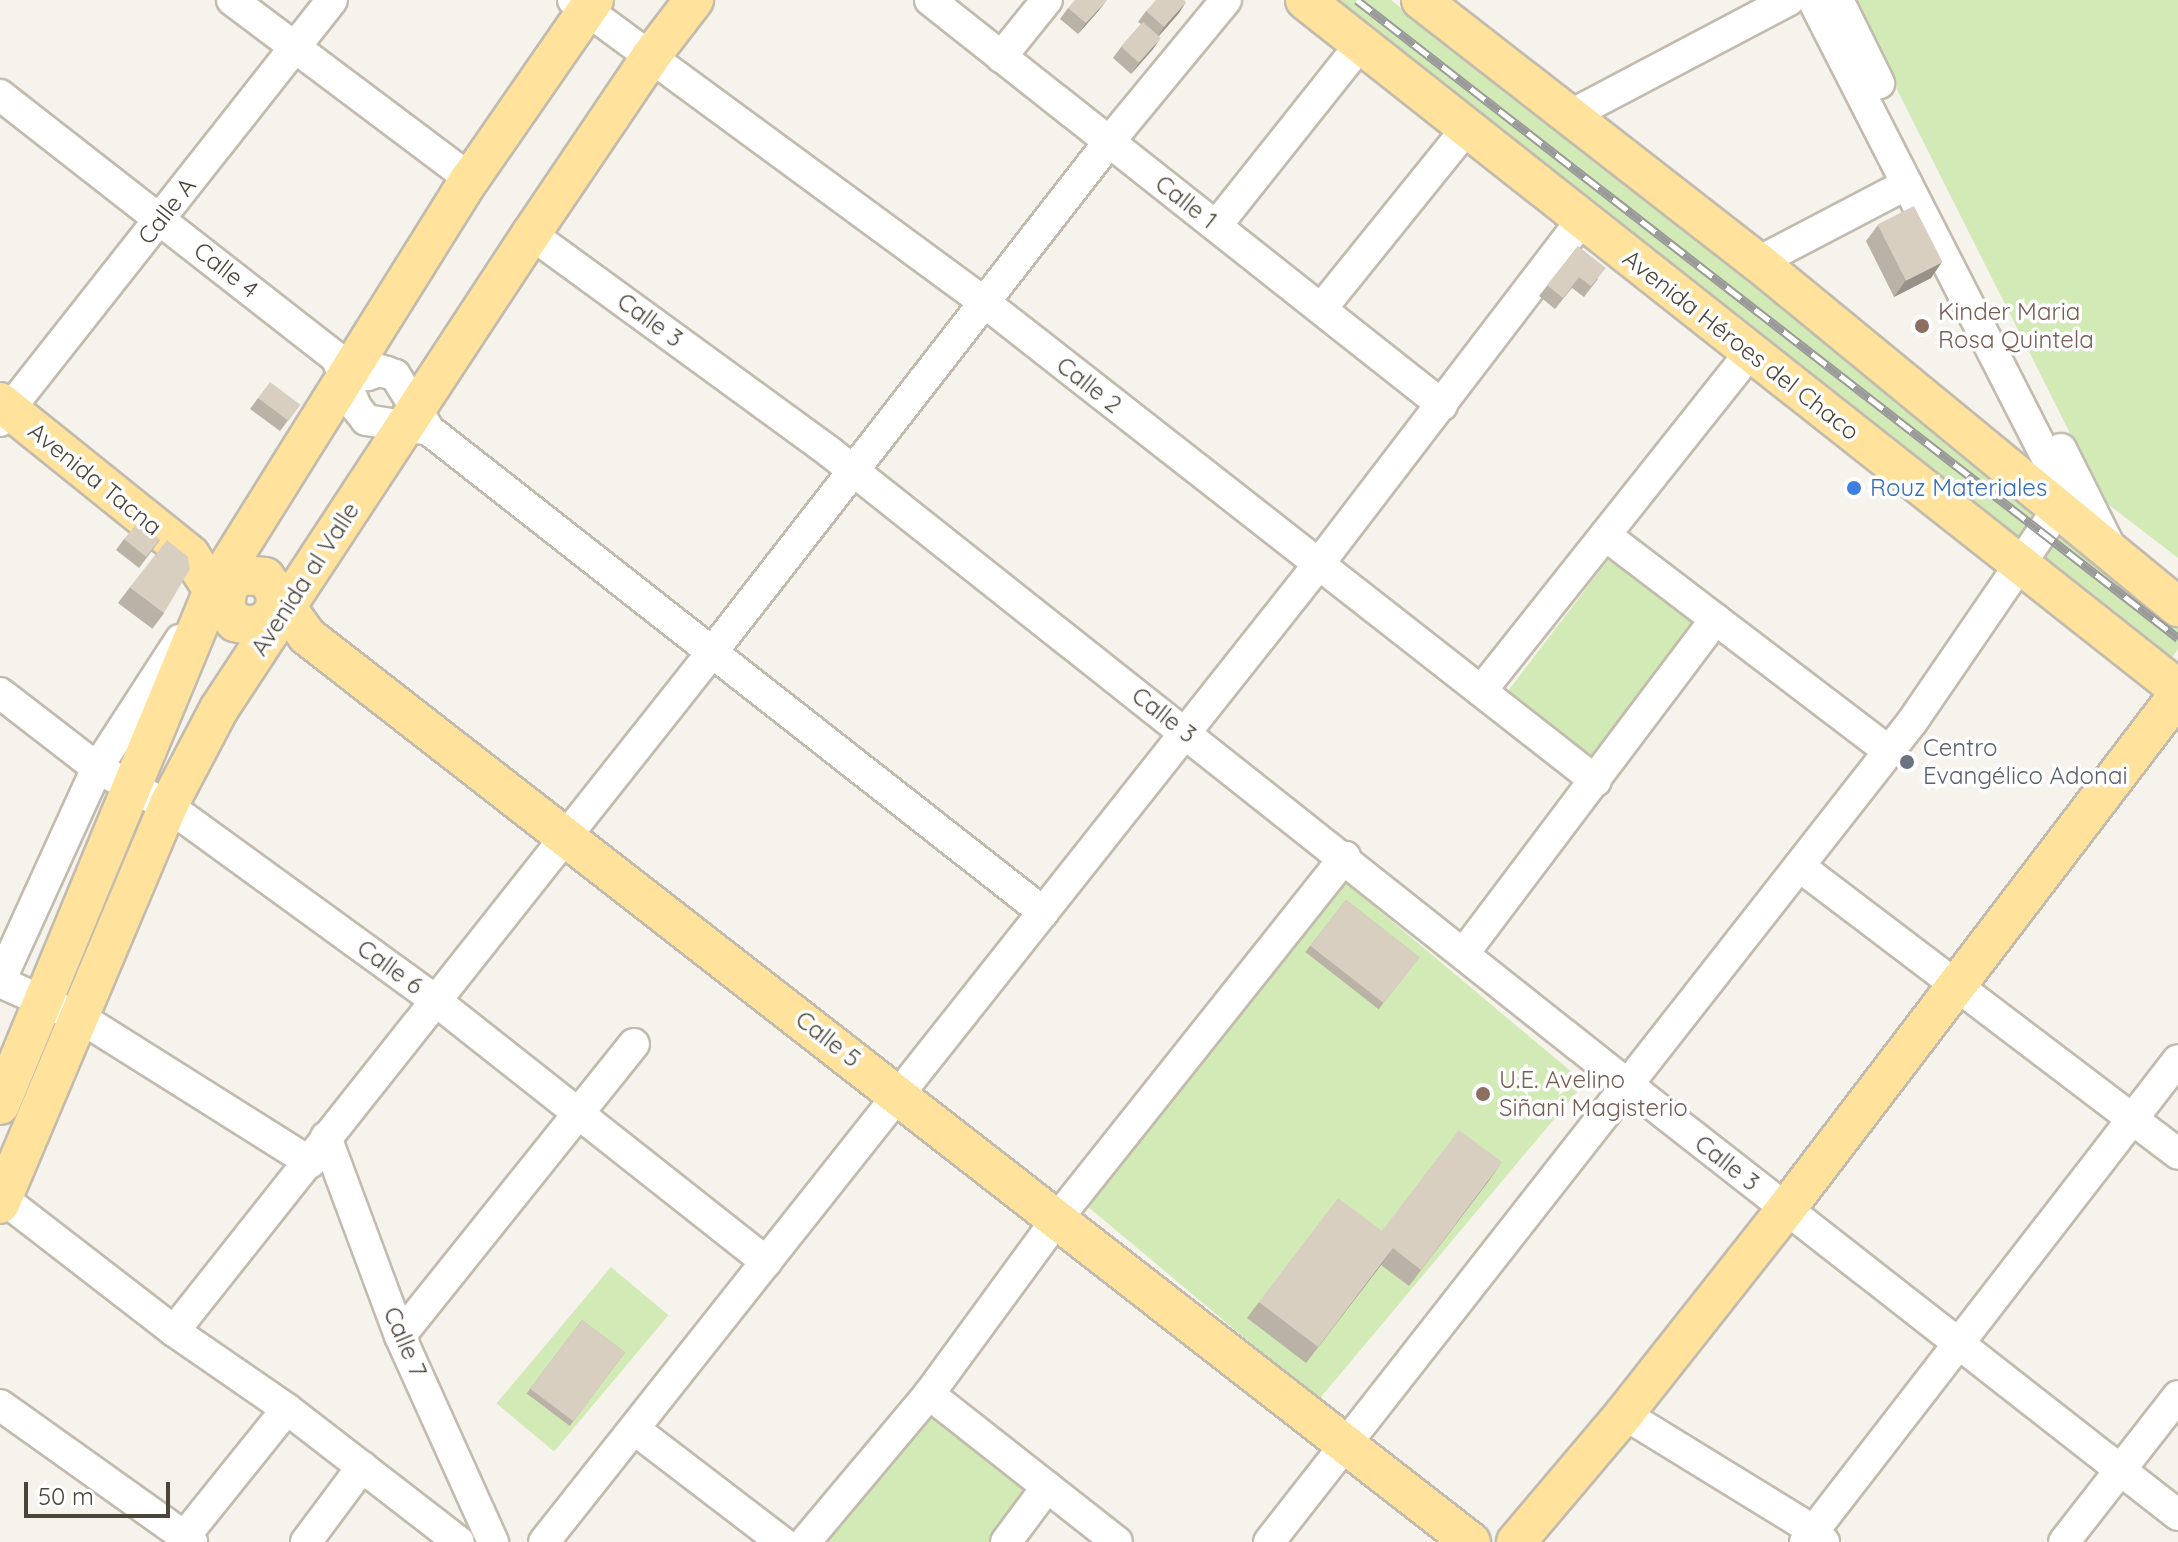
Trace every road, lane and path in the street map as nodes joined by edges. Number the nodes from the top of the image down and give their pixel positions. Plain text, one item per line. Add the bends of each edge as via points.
1 (232, 0) edge
2 (332, 0) edge
3 (694, 0) edge
4 (930, 0) edge
5 (1047, 0) edge
6 (1226, 0) edge
7 (1305, 0) edge
8 (1421, 0) edge
9 (1789, 0) edge
10 (1813, 0) edge
11 (1838, 0) edge
12 (585, 4) edge
13 (1361, 44) junction
14 (293, 49) junction
15 (651, 56) junction
16 (1001, 57) junction
17 (0, 95) edge
18 (1569, 116) junction
19 (1468, 127) junction
20 (1109, 142) junction
21 (470, 179) junction
22 (1907, 184) junction
23 (161, 219) junction
24 (1582, 220) junction
25 (1216, 226) junction
26 (531, 234) junction
27 (1758, 262) junction
28 (984, 302) junction
29 (1321, 309) junction
30 (1751, 351) junction
31 (355, 374) junction
32 (1442, 405) junction
33 (3, 411) edge
34 (409, 417) junction
35 (853, 470) junction
36 (2059, 507) junction
37 (1605, 535) junction
38 (2114, 554) junction
39 (1318, 565) junction
40 (2019, 567) junction
41 (259, 603) junction
42 (2178, 607) edge
43 (1716, 619) junction
44 (713, 651) junction
45 (2176, 683) edge
46 (1481, 691) junction
47 (0, 693) edge
48 (1186, 732) junction
49 (1889, 751) junction
50 (97, 768) junction
51 (1596, 781) junction
52 (131, 789) junction
53 (168, 806) junction
54 (565, 835) junction
55 (1345, 857) junction
56 (1799, 866) junction
57 (1043, 912) junction
58 (1464, 953) junction
59 (0, 982) edge
60 (1957, 985) junction
61 (43, 1000) junction
62 (436, 1001) junction
63 (81, 1018) junction
64 (634, 1044) dead end
65 (2178, 1060) edge
66 (1628, 1085) junction
67 (899, 1094) junction
68 (0, 1105) edge
69 (579, 1114) junction
70 (2132, 1119) junction
71 (318, 1150) junction
72 (2178, 1154) edge
73 (1, 1201) edge
74 (1786, 1209) junction
75 (1057, 1219) junction
76 (766, 1262) junction
77 (174, 1331) junction
78 (400, 1336) junction
79 (1960, 1342) junction
80 (929, 1394) junction
81 (2178, 1396) edge
82 (0, 1405) edge
83 (287, 1409) junction
84 (1624, 1414) junction
85 (634, 1429) junction
86 (1345, 1447) junction
87 (362, 1467) junction
88 (2121, 1470) junction
89 (1047, 1487) junction
90 (2178, 1515) edge
91 (1814, 1538) edge
92 (188, 1539) edge
93 (306, 1542) edge
94 (459, 1542) edge
95 (493, 1542) edge
96 (544, 1542) edge
97 (782, 1542) edge
98 (805, 1542) edge
99 (1006, 1542) edge
100 (1117, 1542) edge
101 (1269, 1542) edge
102 (1471, 1542) edge
103 (1516, 1542) edge
104 (2064, 1542) edge

1 - 14 street
2 - 14 street, Calle A
3 - 15 main road, Avenida al Valle
4 - 16 street, Calle 1
5 - 16 street
6 - 20 street
7 - 13 main road, Avenida Héroes del Chaco
8 - 18 main road
9 - 18 street
10 - 22 street
11 - 38 street
12 - 15 street, Calle 2
12 - 21 main road, Avenida al Valle
13 - 19 main road, Avenida Héroes del Chaco
13 - 25 street
14 - 21 street
14 - 23 street, Calle A
15 - 26 main road, Avenida al Valle
15 - 28 street, Calle 2
16 - 20 street, Calle 1
17 - 23 street, Calle 4
18 - 27 main road
19 - 24 main road, Avenida Héroes del Chaco
19 - 29 street
20 - 25 street, Calle 1
20 - 28 street
21 - 31 main road, Avenida al Valle
22 - 27 street
22 - 36 street via 2057,478
23 - 31 street, Calle 4
23 - 33 street, Calle A
24 - 30 main road, Avenida Héroes del Chaco
24 - 32 street
25 - 29 street, Calle 1
26 - 34 main road, Avenida al Valle
26 - 35 street, Calle 3
27 - 36 main road
28 - 35 street
28 - 39 street, Calle 2
29 - 32 street, Calle 1
30 - 37 street
30 - 40 main road, Avenida Héroes del Chaco
31 - 34 street via 402,381
31 - 34 street via 366,420
31 - 41 main road, Avenida al Valle
32 - 39 street
33 - 41 main road, Avenida Tacna
34 - 41 main road, Avenida al Valle
34 - 44 street
35 - 44 street
35 - 48 street, Calle 3
36 - 38 main road
36 - 40 street
37 - 43 street
37 - 46 street
38 - 42 main road
39 - 46 street, Calle 2
39 - 48 street
40 - 45 main road, Avenida Héroes del Chaco
40 - 49 street
41 - 50 street
41 - 52 main road, Avenida al Valle
41 - 53 main road, Avenida al Valle via 219,709
41 - 54 main road, Calle 5
43 - 49 street
43 - 51 street
44 - 54 street
44 - 57 street
45 - 60 main road
46 - 51 street, Calle 2
47 - 50 street, Calle 6
48 - 55 street, Calle 3
48 - 57 street
49 - 56 street
50 - 52 street, Calle 6
50 - 59 street
51 - 58 street
52 - 53 street, Calle 6
52 - 61 main road, Avenida al Valle
53 - 62 street, Calle 6
53 - 63 main road, Avenida al Valle
54 - 62 street
54 - 67 main road, Calle 5
55 - 58 street, Calle 3
55 - 75 street
56 - 60 street
56 - 66 street
57 - 67 street
58 - 66 street, Calle 3
59 - 61 street
60 - 70 street
60 - 74 main road
61 - 63 street
61 - 68 main road, Avenida al Valle
62 - 69 street, Calle 6
62 - 71 street
63 - 71 street
63 - 73 main road, Avenida al Valle
64 - 69 street
65 - 70 street
66 - 74 street, Calle 3
66 - 86 street
67 - 75 main road, Calle 5
67 - 76 street
69 - 76 street, Calle 6
69 - 78 street
70 - 72 street
70 - 79 street
71 - 77 street
71 - 78 street, Calle 7
73 - 77 street
74 - 79 street, Calle 3
74 - 84 main road
75 - 80 street
75 - 86 main road, Calle 5
76 - 85 street
77 - 83 street
78 - 95 street, Calle 7
79 - 88 street, Calle 3
79 - 91 street
80 - 89 street
80 - 98 street
81 - 88 street
82 - 92 street
83 - 87 street
83 - 92 street
84 - 91 street
84 - 103 main road
85 - 96 street
85 - 97 street
86 - 101 street
86 - 102 main road, Calle 5
87 - 93 street
87 - 94 street
88 - 90 street, Calle 3
88 - 104 street
89 - 99 street
89 - 100 street

